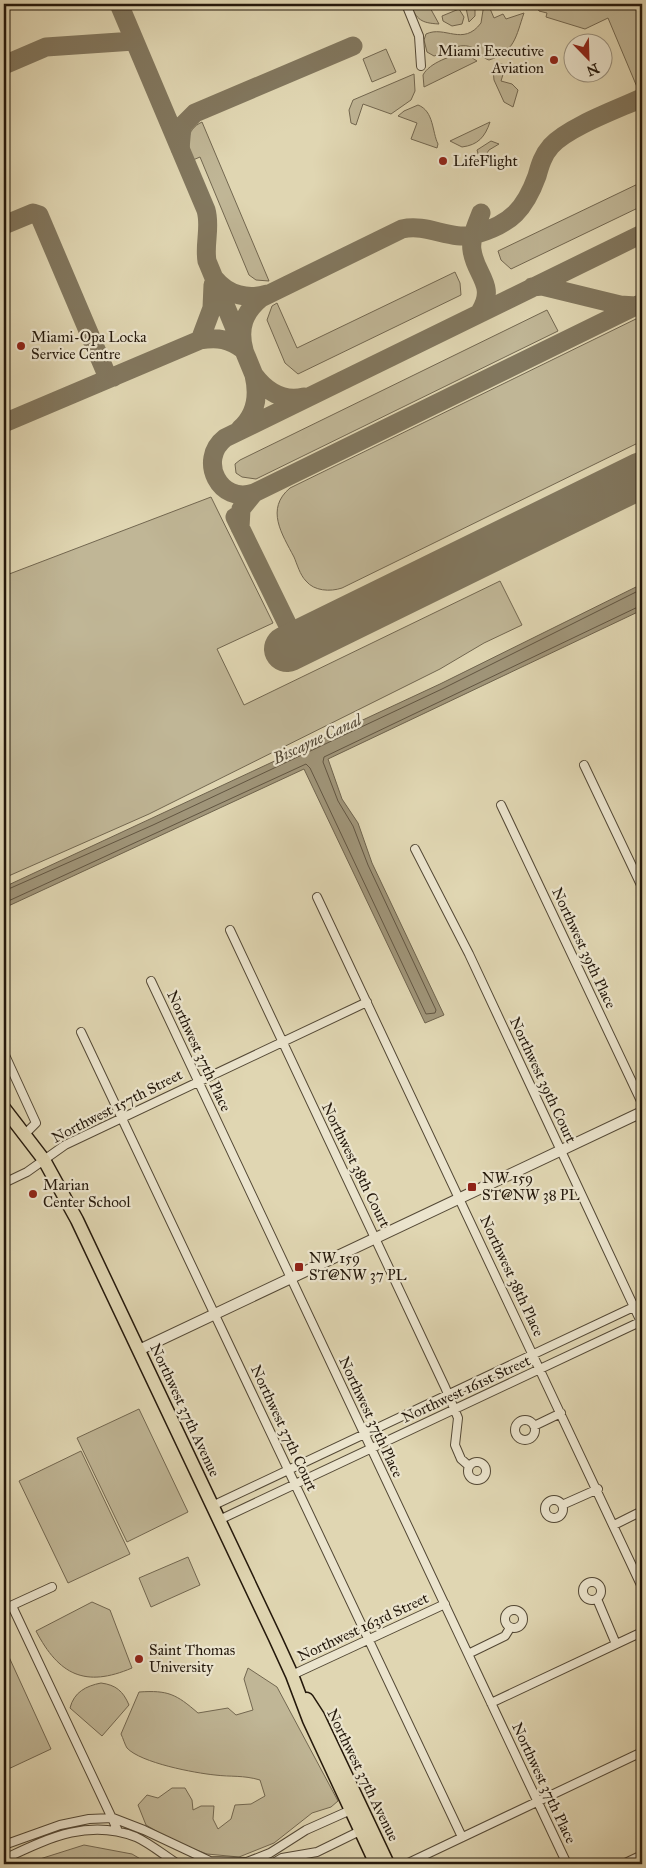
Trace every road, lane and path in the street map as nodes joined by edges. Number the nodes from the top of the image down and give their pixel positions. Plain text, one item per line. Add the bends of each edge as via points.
1 (406, 4) edge
2 (421, 66) dead end
3 (584, 765) dead end
4 (501, 805) dead end
5 (416, 849) dead end
6 (639, 871) edge
7 (642, 887) edge
8 (317, 897) dead end
9 (230, 930) dead end
10 (151, 981) dead end
11 (367, 1002) junction
12 (80, 1032) dead end
13 (281, 1041) junction
14 (4, 1053) edge
15 (197, 1080) junction
16 (642, 1104) edge
17 (4, 1108) edge
18 (642, 1112) edge
19 (122, 1118) junction
20 (25, 1134) junction
21 (560, 1151) junction
22 (44, 1160) junction
23 (4, 1183) edge
24 (460, 1198) junction
25 (375, 1238) junction
26 (291, 1278) junction
27 (642, 1303) edge
28 (634, 1306) junction
29 (215, 1314) junction
30 (642, 1322) edge
31 (139, 1350) junction
32 (533, 1355) junction
33 (540, 1369) junction
34 (448, 1395) junction
35 (455, 1409) junction
36 (561, 1414) junction
37 (534, 1426) dead end
38 (364, 1434) junction
39 (371, 1449) junction
40 (469, 1466) dead end
41 (289, 1470) junction
42 (296, 1484) junction
43 (598, 1489) junction
44 (562, 1505) dead end
45 (212, 1506) junction
46 (642, 1512) edge
47 (219, 1520) junction
48 (614, 1525) junction
49 (642, 1586) edge
50 (52, 1587) dead end
51 (597, 1600) dead end
52 (445, 1604) junction
53 (12, 1606) junction
54 (4, 1609) edge
55 (510, 1628) dead end
56 (642, 1632) edge
57 (368, 1640) junction
58 (616, 1644) junction
59 (468, 1654) junction
60 (292, 1675) junction
61 (491, 1703) junction
62 (642, 1752) edge
63 (538, 1801) junction
64 (356, 1808) junction
65 (113, 1818) junction
66 (365, 1829) junction
67 (118, 1832) junction
68 (462, 1837) junction
69 (4, 1845) edge
70 (278, 1849) junction
71 (642, 1856) edge
72 (282, 1858) junction
73 (4, 1859) edge
74 (178, 1864) edge
75 (272, 1864) edge
76 (376, 1864) edge
77 (388, 1864) edge
78 (406, 1864) edge
79 (567, 1864) edge
80 (623, 1864) edge

1 - 2 street via 419,36
3 - 6 street
4 - 16 street, Northwest 39th Place
5 - 21 street, Northwest 39th Court via 469,954
6 - 7 street
8 - 11 street, Northwest 38th Place
9 - 13 street, Northwest 38th Court
10 - 15 street, Northwest 37th Place
11 - 13 street, Northwest 157th Street
11 - 24 street, Northwest 38th Place
12 - 19 street, Northwest 37th Court
13 - 15 street, Northwest 157th Street
13 - 25 street, Northwest 38th Court
14 - 20 street via 36,1123
15 - 19 street, Northwest 157th Street
15 - 26 street, Northwest 37th Place
17 - 20 main road, Northwest 37th Avenue
18 - 21 street
19 - 22 street, Northwest 157th Street via 65,1144
19 - 29 street, Northwest 37th Court
20 - 22 main road, Northwest 37th Avenue
21 - 24 street
21 - 28 street, Northwest 39th Court
22 - 23 street, Northwest 157th Street
22 - 31 main road, Northwest 37th Avenue via 77,1220
24 - 25 street
24 - 32 street, Northwest 38th Place
25 - 26 street
25 - 34 street, Northwest 38th Court
26 - 29 street
26 - 38 street, Northwest 37th Place
27 - 28 street, Northwest 161st Street
28 - 30 street, Northwest 39th Court
28 - 32 street, Northwest 161st Street
29 - 31 street
29 - 41 street, Northwest 37th Court
30 - 33 street, Northwest 161st Street
31 - 45 main road, Northwest 37th Avenue
32 - 33 street, Northwest 38th Place
32 - 34 street, Northwest 161st Street
33 - 35 street, Northwest 161st Street
33 - 36 street, Northwest 38th Place
34 - 35 street, Northwest 38th Court
34 - 38 street, Northwest 161st Street
35 - 39 street, Northwest 161st Street
35 - 40 street, Northwest 38th Court via 458,1418 455,1445 461,1459
36 - 37 street
36 - 43 street, Northwest 38th Place
38 - 39 street, Northwest 37th Place
38 - 41 street, Northwest 161st Street
39 - 42 street, Northwest 161st Street
39 - 52 street, Northwest 37th Place
41 - 42 street, Northwest 37th Court
41 - 45 street, Northwest 161st Street
42 - 47 street, Northwest 161st Street
42 - 57 street, Northwest 37th Court
43 - 44 street
43 - 48 street, Northwest 38th Place
45 - 47 main road, Northwest 37th Avenue
46 - 48 street
47 - 60 main road, Northwest 37th Avenue
48 - 49 street, Northwest 38th Place
50 - 53 street
51 - 58 street
52 - 57 street, Northwest 163rd Street
52 - 59 street, Northwest 37th Place
53 - 54 street
53 - 65 street
55 - 59 street via 505,1636
56 - 58 street
57 - 60 street, Northwest 163rd Street
57 - 68 street, Northwest 37th Court
58 - 61 street
59 - 61 street, Northwest 37th Place
60 - 64 main road, Northwest 37th Avenue via 309,1720
61 - 63 street, Northwest 37th Place
62 - 63 street
63 - 68 street
63 - 79 street, Northwest 37th Place
64 - 66 main road, Northwest 37th Avenue
64 - 70 street via 306,1830
65 - 67 street
65 - 69 street via 60,1825
65 - 70 street via 210,1861 247,1862
66 - 72 street via 317,1852
66 - 76 main road, Northwest 37th Avenue
66 - 77 main road, Northwest 37th Avenue
67 - 73 street via 64,1832
67 - 74 street via 138,1838
68 - 78 street
70 - 72 street
71 - 80 street
72 - 75 street

